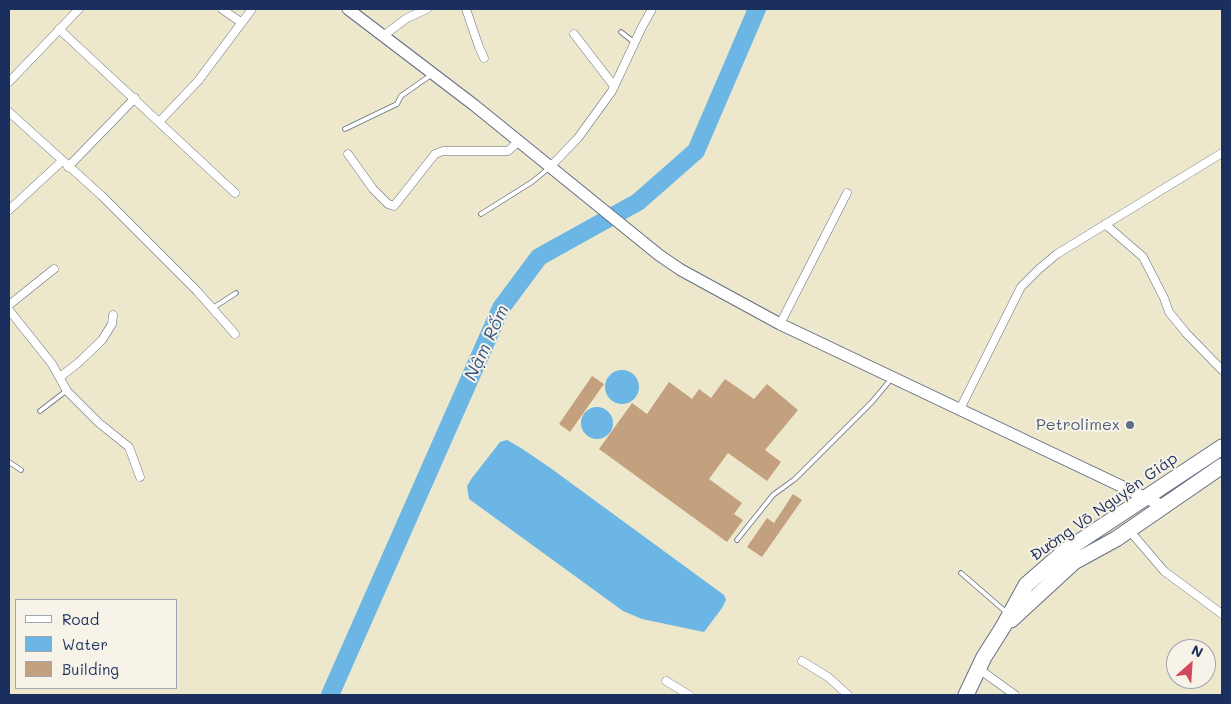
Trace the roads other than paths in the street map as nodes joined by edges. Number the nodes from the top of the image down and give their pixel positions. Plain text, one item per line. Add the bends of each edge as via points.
1 (79, 9) edge
2 (222, 9) edge
3 (252, 9) edge
4 (348, 9) edge
5 (427, 9) edge
6 (466, 9) edge
7 (652, 9) edge
8 (242, 23) junction
9 (60, 29) junction
10 (621, 32) dead end
11 (574, 34) dead end
12 (383, 36) junction
13 (634, 43) junction
14 (484, 58) dead end
15 (432, 74) junction
16 (9, 82) edge
17 (614, 86) junction
18 (135, 98) junction
19 (9, 112) edge
20 (160, 122) junction
21 (345, 129) dead end
22 (519, 141) junction
23 (1222, 153) edge
24 (348, 154) dead end
25 (62, 161) junction
26 (68, 167) junction
27 (555, 169) junction
28 (235, 193) dead end
29 (847, 193) dead end
30 (9, 210) edge
31 (480, 214) dead end
32 (1105, 224) junction
33 (54, 268) dead end
34 (236, 293) dead end
35 (9, 305) edge
36 (213, 308) junction
37 (9, 310) edge
38 (113, 315) dead end
39 (12, 320) edge
40 (780, 324) junction
41 (235, 334) dead end
42 (1222, 370) edge
43 (60, 377) junction
44 (892, 377) junction
45 (67, 391) junction
46 (960, 409) junction
47 (40, 411) dead end
48 (1222, 447) edge
49 (9, 462) edge
50 (1222, 466) edge
51 (21, 470) dead end
52 (140, 477) dead end
53 (1147, 497) junction
54 (1163, 506) junction
55 (1129, 530) junction
56 (737, 540) dead end
57 (960, 573) dead end
58 (1222, 614) edge
59 (1009, 620) junction
60 (802, 661) dead end
61 (978, 669) junction
62 (666, 681) dead end
63 (689, 695) edge
64 (848, 695) edge
65 (966, 695) edge
66 (1015, 695) edge

1 - 9 street
2 - 8 street
3 - 8 street
4 - 12 street
5 - 12 street via 407,18
6 - 14 street
7 - 13 street
8 - 20 street via 198,81
9 - 16 street
9 - 18 street
10 - 13 lane
11 - 17 street
12 - 15 street
13 - 17 street
15 - 21 lane via 402,96 397,104
15 - 22 street
17 - 27 street
18 - 20 street
18 - 26 street
19 - 25 street
20 - 28 street
22 - 24 street via 508,151 443,151 435,154 399,202 391,206 373,189
22 - 27 street
23 - 32 street
25 - 26 street
25 - 30 street
26 - 36 street via 102,196
27 - 31 lane
27 - 40 street via 659,255 708,286
29 - 40 street
32 - 42 street via 1143,257 1169,312
32 - 46 street via 1057,254 1021,287
33 - 35 street
34 - 36 lane
36 - 41 street
37 - 39 street
38 - 43 street via 112,324 102,340
39 - 43 street
40 - 44 street
43 - 45 street
44 - 46 street
44 - 56 lane via 872,402 802,472 773,495
45 - 47 lane
45 - 52 street via 129,447
46 - 53 street
48 - 53 highway, Đường Võ Nguyên Giáp
49 - 51 lane
50 - 54 highway, Đường Võ Nguyên Giáp
53 - 54 street
53 - 59 highway, Đường Võ Nguyên Giáp via 1042,569 1026,585
54 - 55 highway, Đường Võ Nguyên Giáp
55 - 58 street via 1164,571
55 - 59 highway, Đường Võ Nguyên Giáp via 1074,562
57 - 59 lane
59 - 61 highway
60 - 64 street via 828,677
61 - 65 highway
61 - 66 street
62 - 63 street

